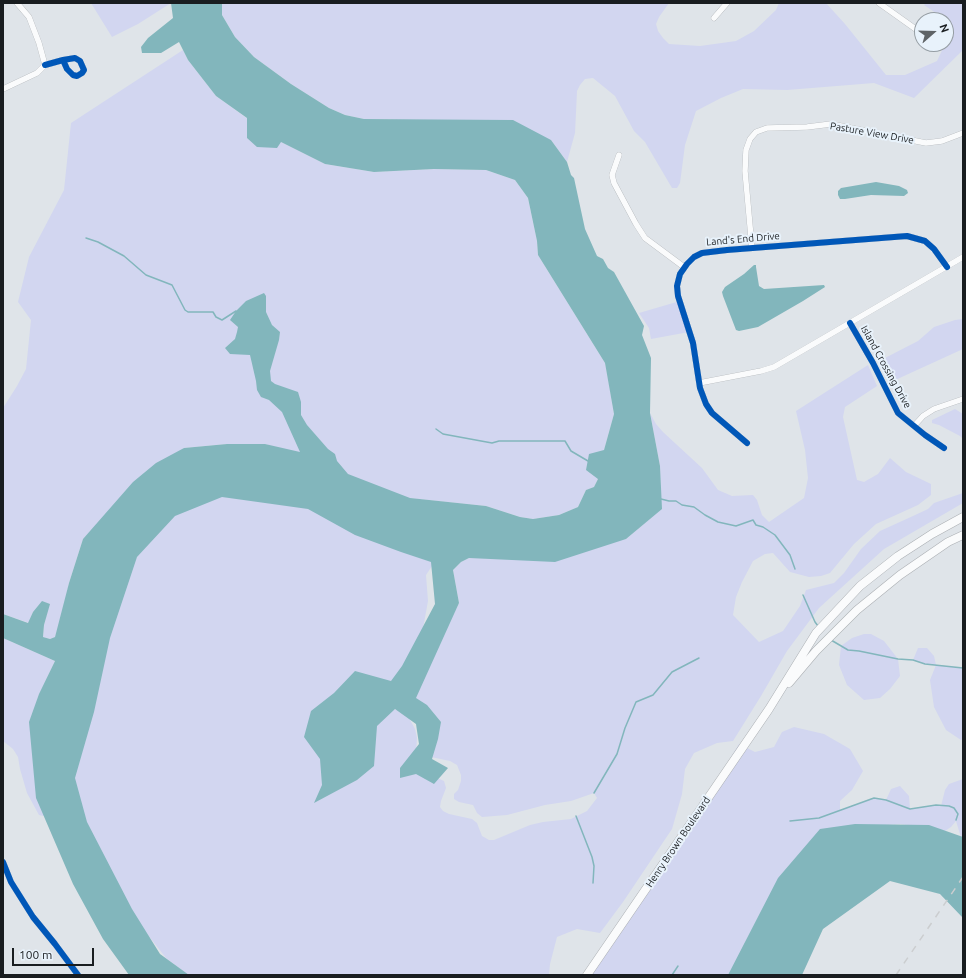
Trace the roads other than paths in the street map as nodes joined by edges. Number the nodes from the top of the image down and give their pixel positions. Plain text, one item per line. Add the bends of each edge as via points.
1 (17, 3) edge
2 (727, 3) edge
3 (879, 3) edge
4 (714, 18) dead end
5 (914, 28) edge
6 (63, 60) dead end
7 (45, 65) junction
8 (3, 89) edge
9 (963, 133) edge
10 (619, 155) dead end
11 (752, 248) junction
12 (963, 257) edge
13 (684, 267) junction
14 (947, 267) junction
15 (850, 323) junction
16 (699, 383) junction
17 (963, 399) edge
18 (914, 426) junction
19 (747, 442) dead end
20 (944, 448) dead end
21 (963, 517) edge
22 (963, 535) edge
23 (769, 709) junction
24 (3, 862) edge
25 (75, 974) edge
26 (587, 975) edge

1 - 7 street via 28,17
2 - 4 street
3 - 5 street
6 - 7 street
7 - 8 street via 37,73
9 - 11 street, Pasture View Drive via 942,141 926,143 831,124 767,128 756,132 746,150 745,171
10 - 13 street via 612,175 636,224 645,238
11 - 13 street, Land's End Drive via 702,253
11 - 14 street, Land's End Drive via 907,236 925,240
12 - 14 street
13 - 16 street via 677,286 678,296 693,343
14 - 15 street
15 - 16 street via 774,367
15 - 18 street, Island Crossing Drive via 898,413
16 - 19 street via 712,413
17 - 18 street via 934,409
18 - 20 street, Island Crossing Drive
21 - 23 main road, Henry Brown Boulevard via 898,556 860,586 816,633
22 - 23 main road, Henry Brown Boulevard via 948,542 900,575 857,610 816,651
23 - 26 main road, Henry Brown Boulevard
24 - 25 street via 11,882 33,917

